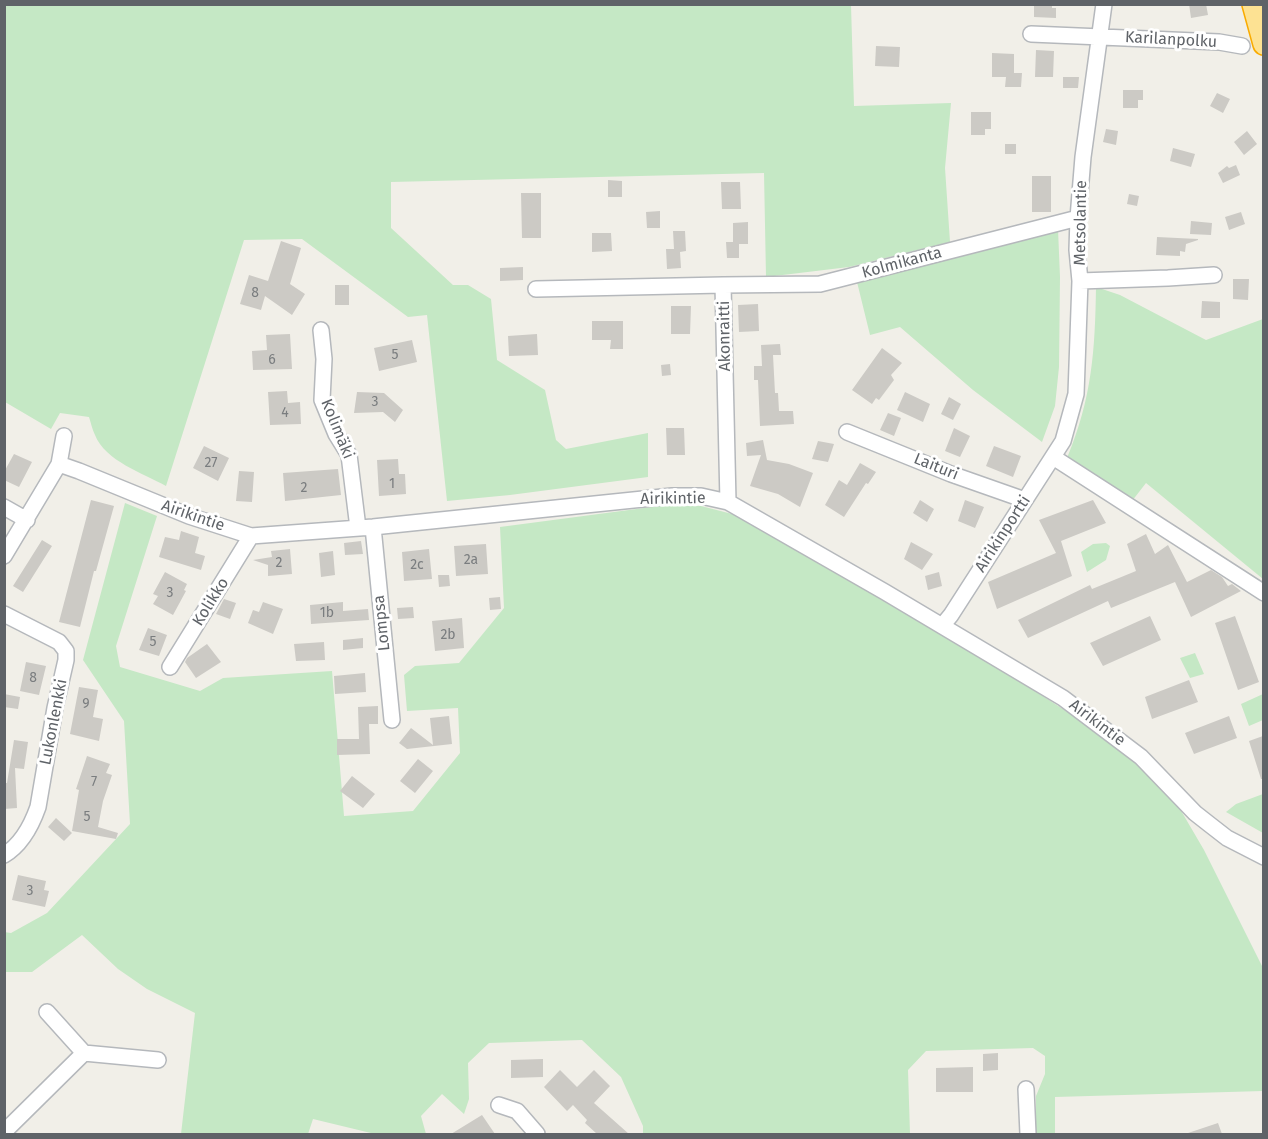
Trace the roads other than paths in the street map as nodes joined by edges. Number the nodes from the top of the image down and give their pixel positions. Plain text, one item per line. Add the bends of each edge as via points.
1 (1104, 4) edge
2 (1253, 4) edge
3 (1031, 34) dead end
4 (1099, 38) junction
5 (1263, 44) edge
6 (1242, 46) dead end
7 (1078, 218) junction
8 (1214, 274) dead end
9 (1080, 281) junction
10 (723, 285) junction
11 (536, 289) dead end
12 (321, 330) dead end
13 (847, 432) dead end
14 (64, 436) dead end
15 (1063, 441) joint
16 (1053, 457) junction
17 (59, 464) junction
18 (1025, 500) junction
19 (728, 502) junction
20 (4, 507) edge
21 (27, 520) junction
22 (365, 528) junction
23 (251, 536) junction
24 (4, 556) edge
25 (1263, 593) edge
26 (4, 614) edge
27 (942, 626) junction
28 (170, 667) dead end
29 (392, 720) dead end
30 (4, 855) edge
31 (1263, 856) edge
32 (47, 1012) dead end
33 (84, 1053) junction
34 (158, 1060) dead end
35 (1026, 1089) dead end
36 (499, 1104) dead end
37 (4, 1132) edge
38 (537, 1134) edge
39 (1028, 1134) edge

1 - 4 street, Metsolantie
2 - 5 highway
3 - 4 street, Karilanpolku
4 - 6 street, Karilanpolku
4 - 7 street, Metsolantie
7 - 9 street, Metsolantie
7 - 10 street, Kolmikanta via 820,284
8 - 9 street
9 - 15 street, Metsolantie via 1076,394
10 - 11 street, Akonraitti
10 - 19 street, Akonraitti
12 - 22 street, Kolimäki via 322,400 349,455
13 - 18 street, Laituri
14 - 17 street
15 - 16 street, Airikinportti
16 - 18 street, Airikinportti
16 - 25 street
17 - 21 street
17 - 23 street, Airikintie via 189,516
18 - 27 street, Airikinportti
19 - 22 street, Airikintie via 701,496 672,496
19 - 27 street, Airikintie
20 - 21 street
21 - 24 street
22 - 23 street, Airikintie
22 - 29 street, Lompsa
23 - 28 street, Kolikko
26 - 30 street, Lukonlenkki via 59,642 66,651 66,660 38,807 33,822
27 - 31 street, Airikintie via 1063,699 1141,757 1209,824
32 - 33 street
33 - 34 street
33 - 37 street
35 - 39 street
36 - 38 street via 517,1111

